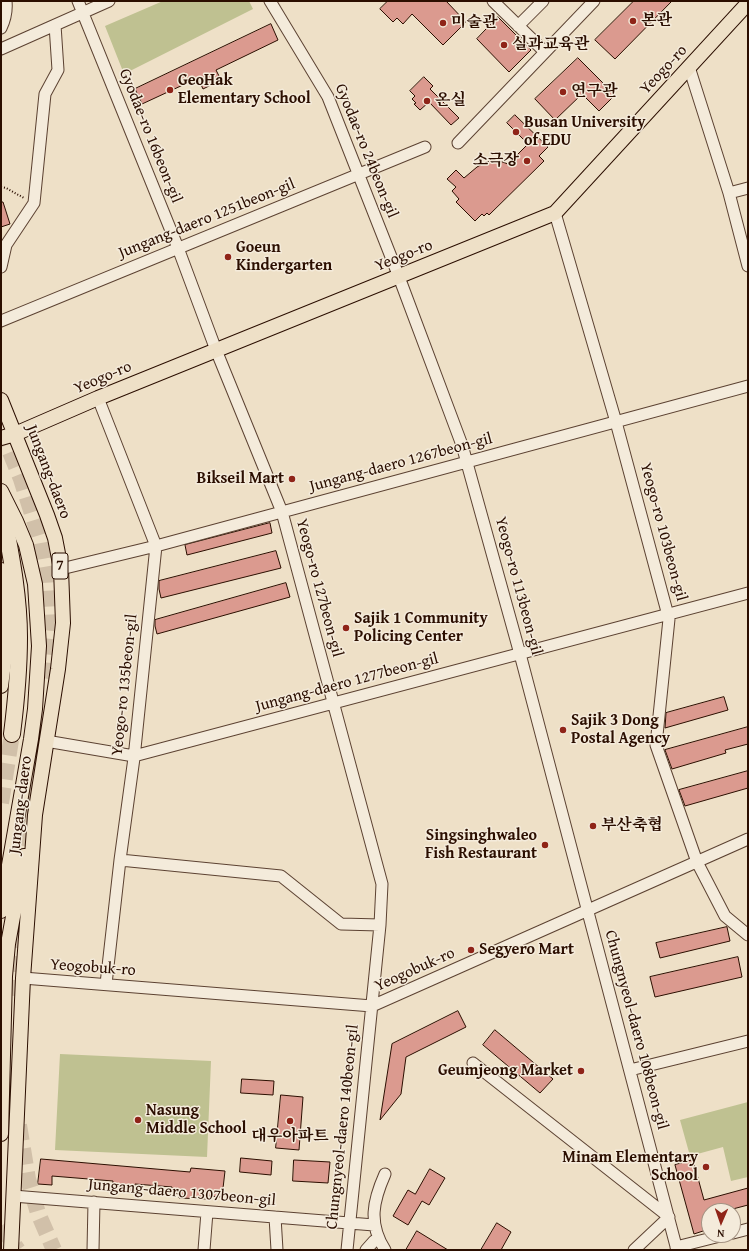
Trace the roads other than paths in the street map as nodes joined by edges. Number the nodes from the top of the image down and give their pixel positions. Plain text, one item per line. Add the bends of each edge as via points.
1 (6, 1) edge
2 (78, 1) edge
3 (109, 1) edge
4 (270, 1) edge
5 (493, 1) edge
6 (543, 1) edge
7 (594, 1) edge
8 (748, 3) edge
9 (83, 13) junction
10 (55, 26) junction
11 (518, 26) junction
12 (1, 28) edge
13 (1, 50) edge
14 (545, 52) junction
15 (689, 67) junction
16 (458, 143) dead end
17 (425, 147) dead end
18 (359, 174) junction
19 (748, 188) edge
20 (729, 193) junction
21 (555, 214) junction
22 (178, 248) junction
23 (748, 266) edge
24 (1, 267) edge
25 (399, 276) junction
26 (1, 321) edge
27 (216, 350) junction
28 (748, 386) edge
29 (98, 398) junction
30 (1, 400) edge
31 (616, 422) junction
32 (15, 434) junction
33 (1, 438) edge
34 (467, 462) junction
35 (1, 491) edge
36 (1, 501) edge
37 (282, 512) junction
38 (156, 546) junction
39 (61, 568) junction
40 (1, 570) edge
41 (748, 593) edge
42 (668, 615) junction
43 (520, 654) junction
44 (1, 686) edge
45 (333, 704) junction
46 (12, 734) tunnel mouth
47 (46, 741) junction
48 (134, 756) junction
49 (35, 815) junction
50 (748, 839) edge
51 (120, 860) junction
52 (697, 862) junction
53 (1, 911) edge
54 (588, 911) junction
55 (380, 925) junction
56 (746, 932) edge
57 (23, 978) junction
58 (106, 984) junction
59 (372, 1006) junction
60 (748, 1041) edge
61 (473, 1063) dead end
62 (630, 1070) junction
63 (1, 1134) edge
64 (385, 1174) dead end
65 (13, 1198) junction
66 (94, 1202) junction
67 (207, 1212) junction
68 (275, 1217) junction
69 (669, 1218) junction
70 (1, 1219) edge
71 (350, 1223) junction
72 (374, 1225) junction
73 (374, 1241) dead end
74 (701, 1242) edge
75 (11, 1249) edge
76 (677, 1249) edge
77 (92, 1250) edge
78 (204, 1250) edge
79 (277, 1250) edge
80 (347, 1250) edge
81 (366, 1250) edge
82 (385, 1250) edge
83 (634, 1250) edge

1 - 12 street via 7,11
2 - 9 street, Gyodae-ro 16beon-gil
3 - 9 street
4 - 18 street, Gyodae-ro 24beon-gil via 328,97
5 - 11 street
6 - 11 street
7 - 14 street
8 - 15 main road, Yeogo-ro
9 - 10 street
9 - 22 street, Gyodae-ro 16beon-gil
10 - 13 street
10 - 24 street via 58,70 45,94 34,203 6,245
11 - 14 street
14 - 16 street
15 - 20 street
15 - 21 main road, Yeogo-ro
17 - 18 street, Jungang-daero 1251beon-gil
18 - 22 street, Jungang-daero 1251beon-gil
18 - 25 street, Gyodae-ro 24beon-gil
19 - 20 street
20 - 23 street
21 - 25 main road, Yeogo-ro
21 - 31 street, Yeogo-ro 103beon-gil
22 - 26 street, Jungang-daero 1251beon-gil
22 - 27 street, Gyodae-ro 16beon-gil
25 - 27 main road, Yeogo-ro
25 - 34 street, Yeogo-ro 113beon-gil
27 - 29 main road, Yeogo-ro
27 - 37 street, Yeogo-ro 127beon-gil
28 - 31 street, Jungang-daero 1267beon-gil
29 - 32 main road, Yeogo-ro
29 - 38 street, Yeogo-ro 135beon-gil
30 - 32 main road, Jungang-daero / 7
31 - 34 street, Jungang-daero 1267beon-gil
31 - 42 street, Yeogo-ro 103beon-gil
32 - 33 main road, Yeogo-ro
32 - 39 main road, Jungang-daero / 7 via 55,538
34 - 37 street, Jungang-daero 1267beon-gil
34 - 43 street, Yeogo-ro 113beon-gil
35 - 53 main road, 7 via 26,545 35,584 39,646 31,739
36 - 46 highway via 16,586 19,636
37 - 38 street, Jungang-daero 1267beon-gil
37 - 45 street, Yeogo-ro 127beon-gil
38 - 39 street, Jungang-daero 1267beon-gil
38 - 48 street, Yeogo-ro 135beon-gil
39 - 47 main road, Jungang-daero / 7 via 63,623
40 - 44 main road via 7,614
41 - 42 street, Jungang-daero 1277beon-gil
42 - 43 street, Jungang-daero 1277beon-gil
42 - 52 street, Yeogo-ro 103beon-gil via 656,745
43 - 45 street, Jungang-daero 1277beon-gil
43 - 54 street, Yeogo-ro 113beon-gil
45 - 48 street, Jungang-daero 1277beon-gil
45 - 55 street, Yeogo-ro 127beon-gil via 382,884
47 - 48 street, Jungang-daero 1277beon-gil
47 - 49 main road, Jungang-daero
48 - 51 street, Yeogo-ro 135beon-gil
49 - 57 main road, Jungang-daero
49 - 63 main road via 26,846 8,944
50 - 52 street, Yeogobuk-ro
51 - 55 street via 281,876 341,924
51 - 58 street, Yeogo-ro 135beon-gil
52 - 54 street, Yeogobuk-ro
52 - 56 street, Yeogo-ro 103beon-gil via 726,916
54 - 59 street, Yeogobuk-ro
54 - 62 street, Chungnyeol-daero 108beon-gil
55 - 59 street, Yeogo-ro 127beon-gil
57 - 58 street, Yeogobuk-ro
57 - 65 main road, Jungang-daero
58 - 59 street, Yeogobuk-ro
59 - 71 street, Chungnyeol-daero 140beon-gil
60 - 62 street
61 - 69 street
62 - 69 street, Chungnyeol-daero 108beon-gil
64 - 72 street via 375,1208
65 - 66 street, Jungang-daero 1307beon-gil
65 - 70 main road
65 - 75 main road, Jungang-daero
66 - 67 street, Jungang-daero 1307beon-gil
66 - 77 street
67 - 68 street, Jungang-daero 1307beon-gil
67 - 78 street
68 - 71 street, Jungang-daero 1307beon-gil
68 - 79 street
69 - 76 street, Chungnyeol-daero 108beon-gil
69 - 83 street
71 - 72 street, Jungang-daero 1307beon-gil
71 - 80 street, Chungnyeol-daero 140beon-gil
72 - 82 street
73 - 81 street
74 - 76 street

